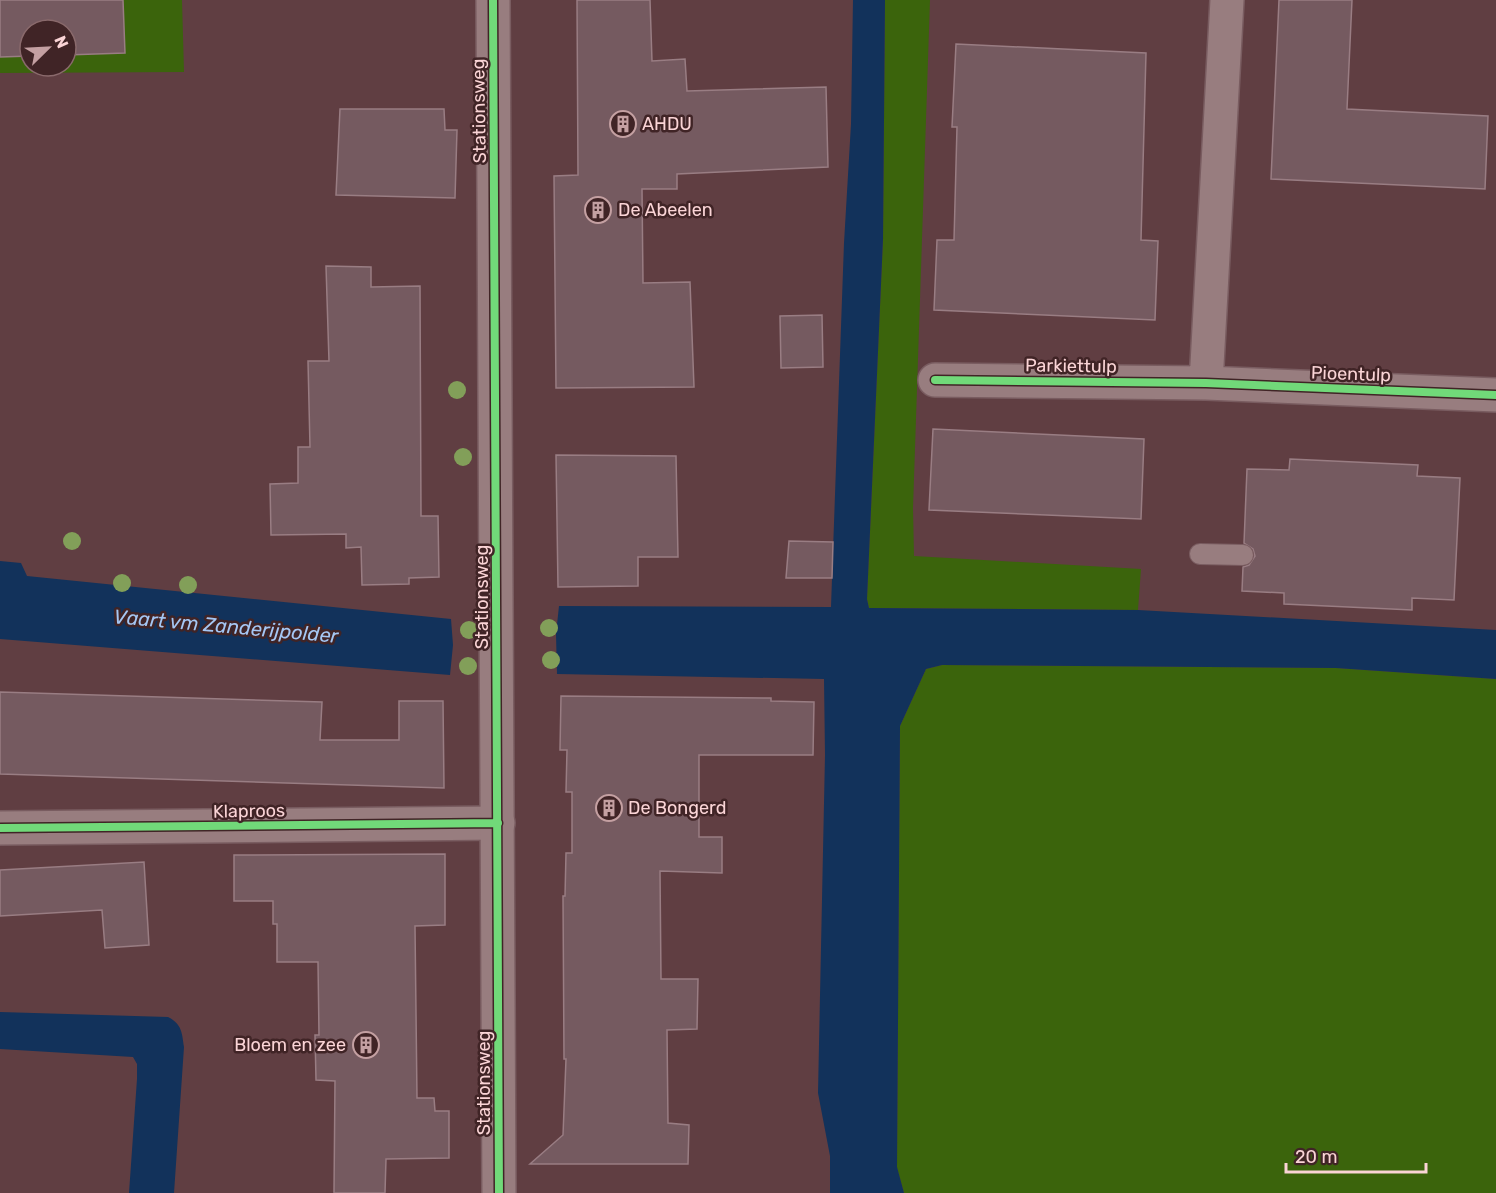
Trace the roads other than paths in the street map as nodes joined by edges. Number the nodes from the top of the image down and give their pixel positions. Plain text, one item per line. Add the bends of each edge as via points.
1 (493, 0) edge
2 (1227, 0) edge
3 (935, 380) dead end
4 (1206, 383) junction
5 (1496, 395) edge
6 (1200, 554) dead end
7 (1244, 555) dead end
8 (498, 823) junction
9 (0, 828) edge
10 (499, 1193) edge

1 - 8 street, Stationsweg
2 - 4 street
3 - 4 street, Parkiettulp
4 - 5 street, Pioentulp
6 - 7 lane
8 - 9 street, Klaproos
8 - 10 street, Stationsweg

